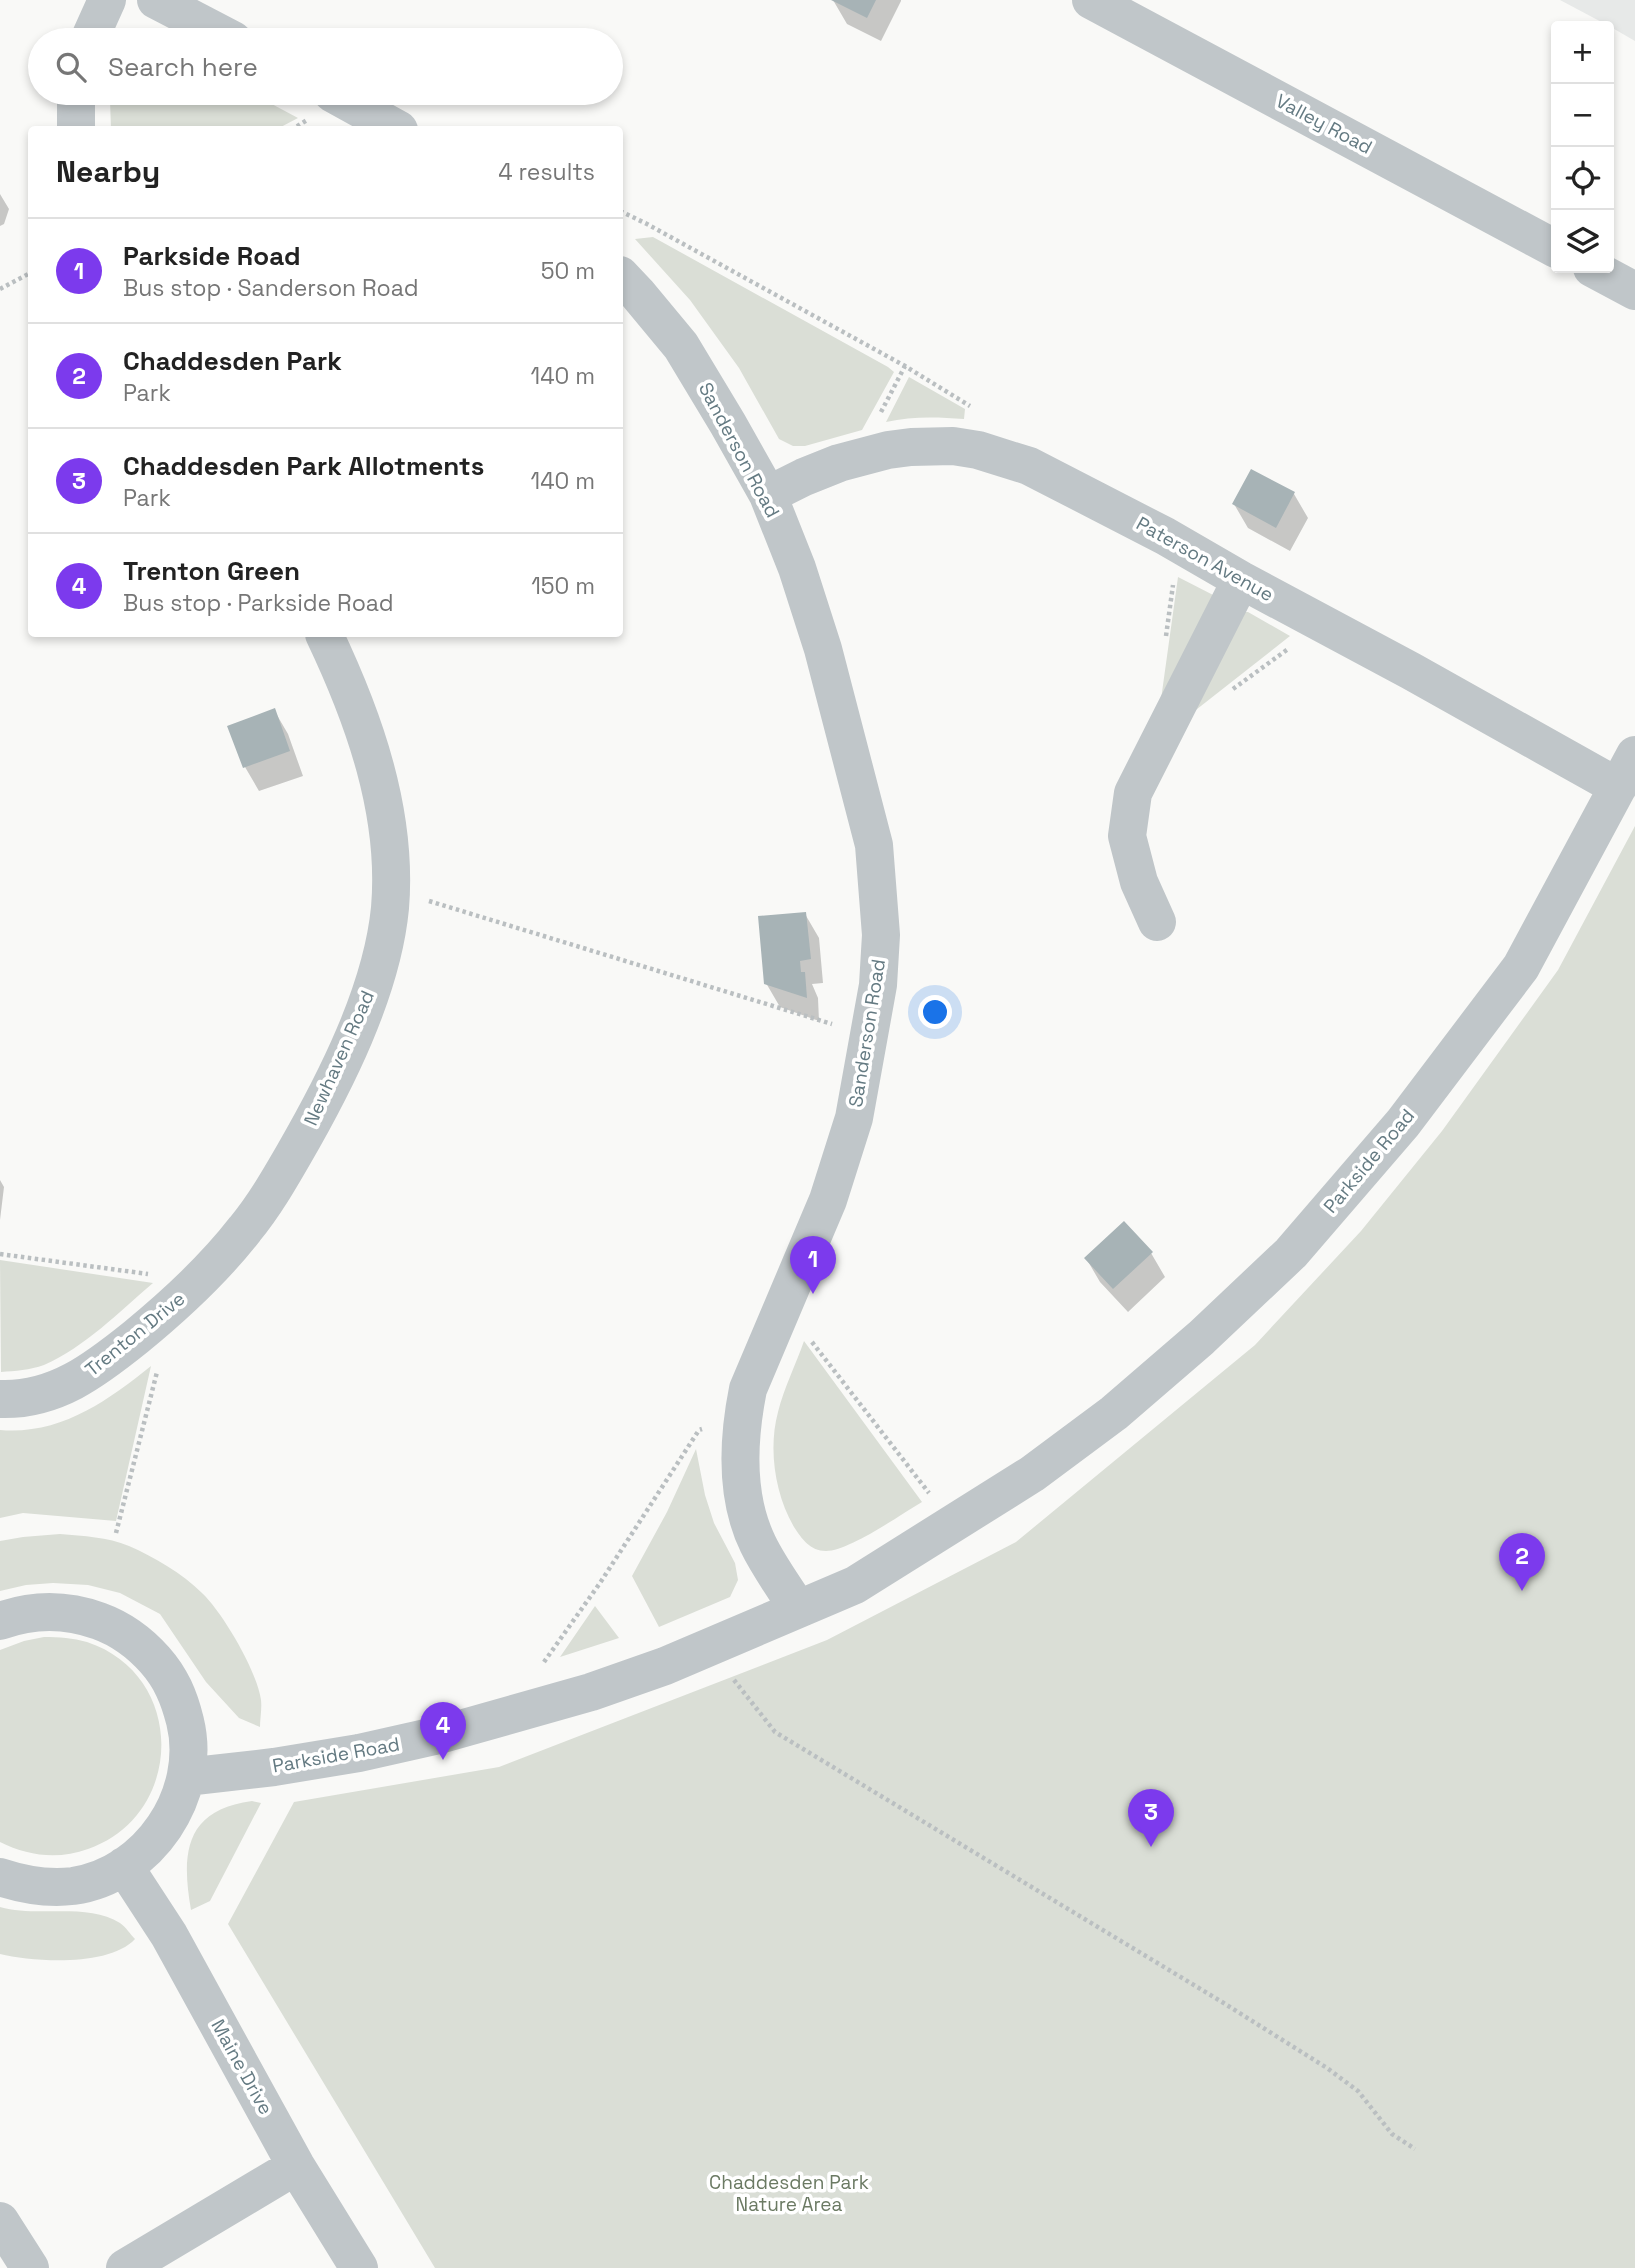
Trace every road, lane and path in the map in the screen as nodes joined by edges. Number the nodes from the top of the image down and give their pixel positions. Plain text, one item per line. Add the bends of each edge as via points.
1 (107, 0) edge
2 (156, 0) edge
3 (1091, 0) edge
4 (94, 28) edge
5 (210, 28) edge
6 (76, 105) edge
7 (354, 105) edge
8 (76, 126) edge
9 (392, 126) edge
10 (623, 212) edge
11 (1551, 246) edge
12 (1601, 273) edge
13 (28, 274) edge
14 (623, 278) edge
15 (0, 289) edge
16 (1635, 291) edge
17 (973, 408) dead end
18 (768, 495) junction
19 (1241, 580) junction
20 (1323, 624) junction
21 (325, 637) edge
22 (1224, 695) dead end
23 (1626, 771) edge
24 (391, 889) junction
25 (1157, 922) dead end
26 (870, 1036) junction
27 (247, 1227) joint
28 (0, 1254) edge
29 (197, 1281) junction
30 (784, 1306) junction
31 (158, 1370) dead end
32 (0, 1399) edge
33 (743, 1417) junction
34 (953, 1525) junction
35 (116, 1533) dead end
36 (798, 1609) junction
37 (0, 1621) edge
38 (715, 1646) junction
39 (505, 1716) junction
40 (186, 1777) junction
41 (124, 1867) junction
42 (0, 1877) edge
43 (1415, 2150) dead end
44 (296, 2166) junction
45 (0, 2221) edge
46 (30, 2268) edge
47 (125, 2268) edge
48 (359, 2268) edge

1 - 4 street
2 - 5 street
3 - 11 street, Valley Road
6 - 8 street
7 - 9 street
10 - 17 path
12 - 16 street
13 - 15 path
14 - 18 street, Sanderson Road via 681,346
18 - 19 street, Paterson Avenue via 839,463 888,450 953,446 978,450 1029,466
18 - 26 street, Sanderson Road via 823,649 874,845 881,935
19 - 20 street, Paterson Avenue
19 - 25 street via 1133,793 1127,836 1139,882
20 - 22 path
20 - 23 street, Paterson Avenue
21 - 24 street, Newhaven Road via 368,738 387,832
23 - 34 street, Parkside Road via 1521,967 1403,1123 1291,1253 1114,1413
24 - 26 path
24 - 27 street, Newhaven Road via 382,955 355,1034 312,1124
26 - 30 street, Sanderson Road via 854,1118 828,1200
27 - 29 street, Trenton Drive
28 - 29 path
29 - 32 street, Trenton Drive via 166,1313 83,1377 48,1393
30 - 33 street, Sanderson Road via 748,1389
30 - 34 path
31 - 35 path
33 - 36 street, Sanderson Road via 740,1451 745,1502 758,1544
33 - 39 path via 699,1430 600,1583
34 - 36 street, Parkside Road via 855,1585
36 - 38 street, Parkside Road
37 - 40 street via 47,1611 80,1614 114,1627 142,1646 165,1672 180,1699 188,1735
38 - 39 street, Parkside Road via 591,1692
38 - 43 path via 727,1670 775,1732 1326,2068 1358,2091 1392,2134
39 - 40 street, Parkside Road via 359,1753
40 - 41 street via 168,1822
41 - 42 street via 101,1878 53,1887 23,1885
41 - 44 street, Maine Drive via 169,1935
44 - 47 street
44 - 48 street, Maine Drive
45 - 46 street

